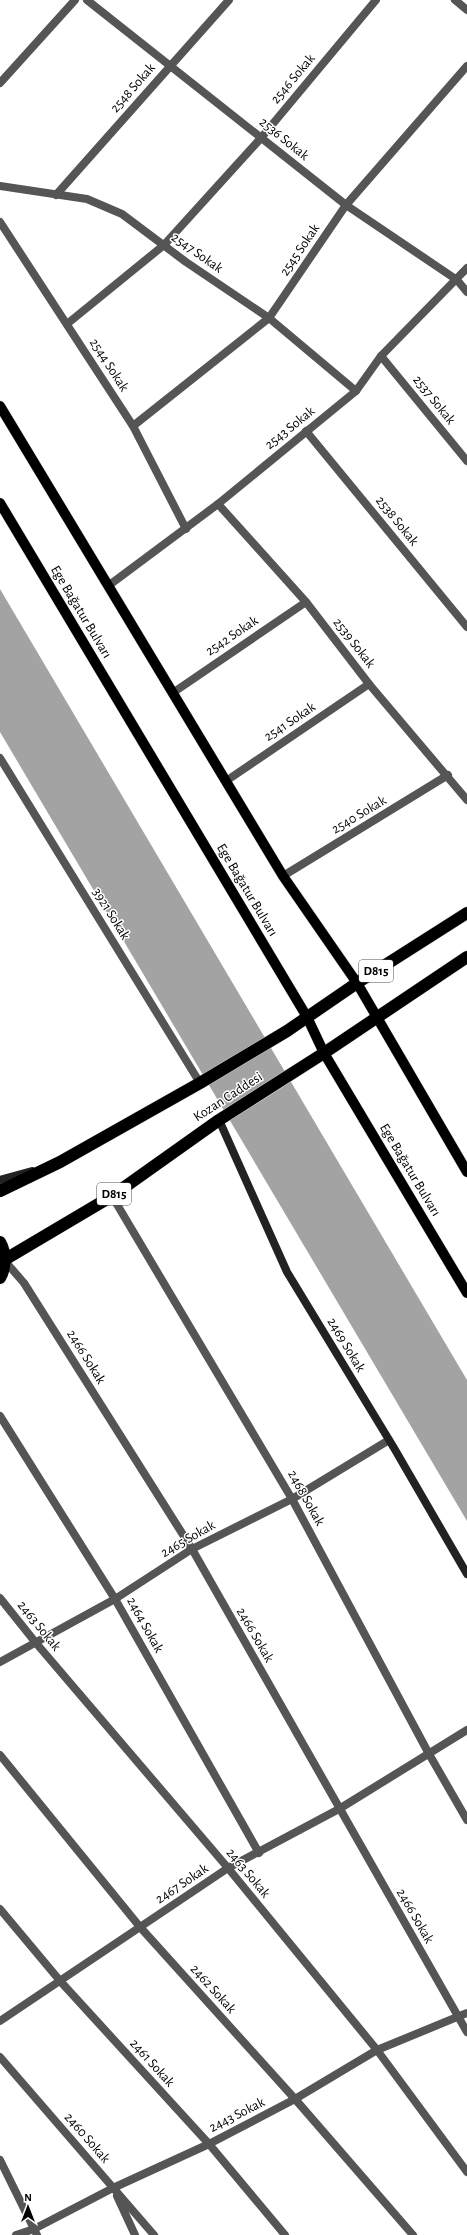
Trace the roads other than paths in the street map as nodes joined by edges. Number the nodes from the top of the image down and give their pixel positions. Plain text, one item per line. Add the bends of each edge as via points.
1 (75, 0) edge
2 (87, 0) edge
3 (229, 0) edge
4 (376, 0) edge
5 (455, 0) edge
6 (467, 10) edge
7 (170, 66) junction
8 (467, 66) edge
9 (0, 83) edge
10 (261, 138) junction
11 (0, 186) edge
12 (56, 195) junction
13 (346, 205) junction
14 (0, 222) edge
15 (164, 245) junction
16 (467, 268) edge
17 (457, 280) junction
18 (467, 292) edge
19 (269, 318) junction
20 (66, 324) junction
21 (381, 356) junction
22 (356, 392) junction
23 (0, 406) edge
24 (133, 426) junction
25 (306, 431) junction
26 (467, 462) edge
27 (0, 503) edge
28 (218, 504) junction
29 (186, 529) junction
30 (108, 586) junction
31 (306, 602) junction
32 (467, 628) edge
33 (369, 684) junction
34 (174, 692) junction
35 (0, 758) edge
36 (448, 775) junction
37 (226, 782) junction
38 (467, 800) edge
39 (283, 876) junction
40 (467, 913) edge
41 (467, 957) edge
42 (357, 983) junction
43 (377, 1016) junction
44 (307, 1017) junction
45 (324, 1053) junction
46 (200, 1083) junction
47 (219, 1120) junction
48 (60, 1162) junction
49 (467, 1172) edge
50 (0, 1180) edge
51 (0, 1191) edge
52 (112, 1196) junction
53 (0, 1242) edge
54 (4, 1260) junction
55 (0, 1278) edge
56 (467, 1293) edge
57 (0, 1416) edge
58 (389, 1440) junction
59 (292, 1499) junction
60 (192, 1549) junction
61 (467, 1574) edge
62 (0, 1598) edge
63 (115, 1599) junction
64 (36, 1644) junction
65 (0, 1662) edge
66 (467, 1730) edge
67 (429, 1754) junction
68 (0, 1755) edge
69 (339, 1809) junction
70 (467, 1820) edge
71 (259, 1853) junction
72 (228, 1868) junction
73 (0, 1909) edge
74 (140, 1927) junction
75 (61, 1982) junction
76 (467, 2013) edge
77 (459, 2018) junction
78 (0, 2021) edge
79 (467, 2032) edge
80 (376, 2050) junction
81 (0, 2057) edge
82 (295, 2099) junction
83 (209, 2144) junction
84 (0, 2160) edge
85 (467, 2172) edge
86 (113, 2188) junction
87 (36, 2232) edge
88 (16, 2235) edge
89 (135, 2235) edge
90 (154, 2235) edge
91 (285, 2235) edge
92 (413, 2235) edge

1 - 9 street
2 - 7 street, 2536 Sokak
3 - 7 street, 2548 Sokak
4 - 10 street, 2546 Sokak
5 - 6 street
7 - 10 street, 2536 Sokak
7 - 12 street, 2548 Sokak
8 - 13 street, 2545 Sokak
10 - 13 street, 2536 Sokak
10 - 15 street, 2546 Sokak
11 - 12 street, 2547 Sokak
12 - 15 street, 2547 Sokak via 87,199 122,214
13 - 17 street, 2536 Sokak
13 - 19 street, 2545 Sokak
14 - 20 street, 2544 Sokak
15 - 19 street, 2547 Sokak
15 - 20 street, 2546 Sokak
16 - 17 street, 2543 Sokak
17 - 18 street, 2536 Sokak
17 - 21 street, 2543 Sokak
19 - 22 street, 2547 Sokak
19 - 24 street, 2545 Sokak
20 - 24 street, 2544 Sokak
21 - 22 street, 2543 Sokak
21 - 26 street, 2537 Sokak
22 - 25 street, 2543 Sokak
23 - 30 main road
24 - 29 street, 2544 Sokak
25 - 28 street, 2543 Sokak
25 - 32 street, 2538 Sokak
27 - 44 main road, Ege Bağatur Bulvarı
28 - 29 street, 2543 Sokak
28 - 31 street, 2539 Sokak
29 - 30 street, 2543 Sokak
30 - 34 main road
31 - 33 street, 2539 Sokak
31 - 34 street, 2542 Sokak
33 - 36 street, 2539 Sokak
33 - 37 street, 2541 Sokak
34 - 37 main road
35 - 46 street, 3921 Sokak
36 - 38 street, 2539 Sokak
36 - 39 street, 2540 Sokak
37 - 39 main road
39 - 42 main road
40 - 42 highway, Kozan Caddesi / D815
41 - 43 highway, Kozan Caddesi / D815
42 - 43 main road
42 - 44 highway, Kozan Caddesi / D815
43 - 45 highway, Kozan Caddesi / D815
43 - 49 main road
44 - 45 main road, Ege Bağatur Bulvarı
44 - 46 highway, Kozan Caddesi / D815
45 - 47 highway, Kozan Caddesi / D815
45 - 56 main road, Ege Bağatur Bulvarı
46 - 48 highway, Kozan Caddesi / D815
47 - 52 highway, Kozan Caddesi / D815
47 - 58 street, 2469 Sokak via 287,1272
48 - 50 street
48 - 51 highway, Kozan Caddesi / D815
52 - 54 highway, Kozan Caddesi / D815
52 - 59 street, 2468 Sokak
53 - 54 highway
54 - 55 highway
54 - 60 street, 2466 Sokak via 24,1283
57 - 63 street, 2464 Sokak
58 - 59 street, 2465 Sokak
58 - 61 street, 2469 Sokak
59 - 60 street, 2465 Sokak
59 - 67 street, 2468 Sokak
60 - 63 street, 2465 Sokak
60 - 69 street, 2466 Sokak
62 - 64 street, 2463 Sokak
63 - 64 street, 2465 Sokak
63 - 71 street, 2464 Sokak
64 - 65 street, 2465 Sokak
64 - 72 street, 2463 Sokak
66 - 67 street, 2467 Sokak
67 - 69 street, 2467 Sokak
67 - 70 street, 2468 Sokak
68 - 74 street, 2462 Sokak
69 - 71 street, 2467 Sokak
69 - 77 street, 2466 Sokak
71 - 72 street, 2467 Sokak
72 - 74 street, 2467 Sokak
72 - 80 street, 2463 Sokak
73 - 75 street, 2461 Sokak
74 - 75 street, 2467 Sokak
74 - 82 street, 2462 Sokak
75 - 78 street, 2467 Sokak
75 - 83 street, 2461 Sokak
76 - 77 street, 2443 Sokak
77 - 79 street, 2466 Sokak
77 - 80 street, 2443 Sokak
80 - 82 street, 2443 Sokak
80 - 85 street, 2463 Sokak
81 - 86 street, 2460 Sokak
82 - 83 street, 2443 Sokak
82 - 92 street, 2462 Sokak
83 - 86 street, 2443 Sokak
83 - 91 street, 2461 Sokak
84 - 87 street
86 - 87 street, 2443 Sokak
86 - 89 street
86 - 90 street, 2460 Sokak
87 - 88 street, 2443 Sokak

